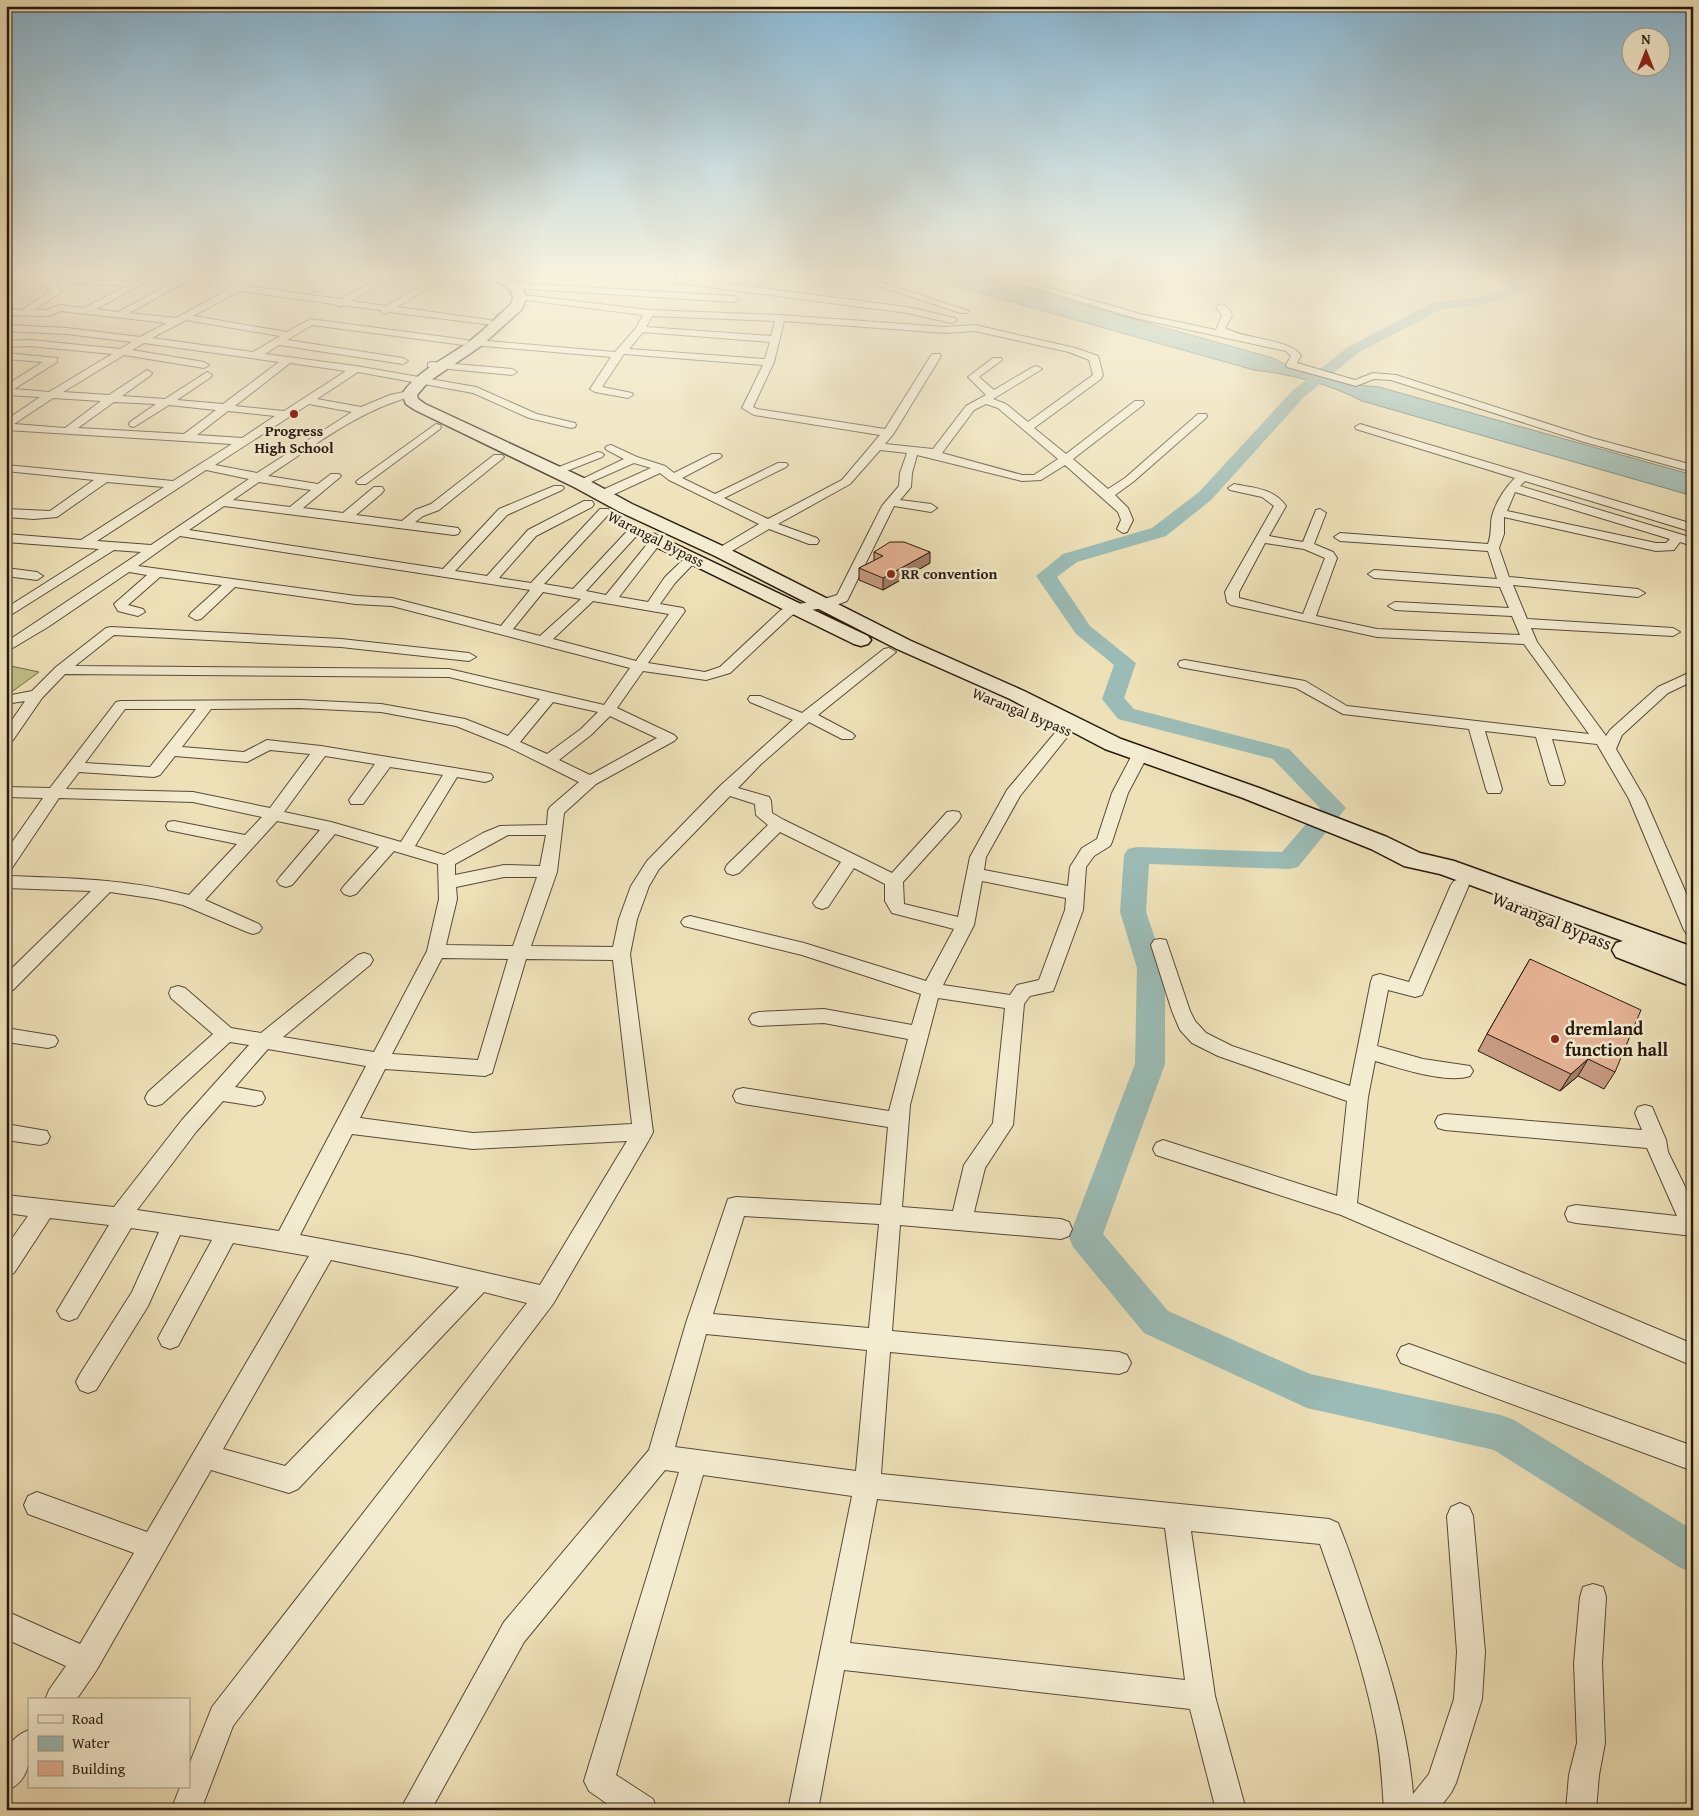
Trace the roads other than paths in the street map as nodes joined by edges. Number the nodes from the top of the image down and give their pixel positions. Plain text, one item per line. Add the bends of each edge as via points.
1 (38, 359) edge
2 (112, 359) edge
3 (154, 359) edge
4 (289, 359) joint
5 (388, 359) edge
6 (448, 359) edge
7 (616, 359) edge
8 (715, 359) edge
9 (770, 359) edge
10 (934, 359) edge
11 (1094, 359) edge
12 (1293, 359) edge
13 (997, 360) dead end
14 (403, 361) dead end
15 (769, 362) junction
16 (356, 369) junction
17 (1037, 369) dead end
18 (512, 372) dead end
19 (147, 374) dead end
20 (418, 380) junction
21 (6, 391) edge
22 (51, 395) junction
23 (628, 395) dead end
24 (989, 397) junction
25 (113, 399) junction
26 (307, 400) junction
27 (167, 402) junction
28 (1139, 403) dead end
29 (225, 407) junction
30 (363, 410) junction
31 (286, 414) junction
32 (1202, 416) dead end
33 (134, 424) dead end
34 (571, 425) dead end
35 (6, 426) edge
36 (436, 427) junction
37 (1028, 427) junction
38 (1360, 427) dead end
39 (67, 431) junction
40 (888, 433) junction
41 (188, 437) junction
42 (242, 441) junction
43 (878, 446) junction
44 (611, 448) dead end
45 (913, 451) junction
46 (930, 453) junction
47 (598, 455) dead end
48 (716, 456) dead end
49 (498, 457) junction
50 (633, 459) junction
51 (1066, 459) junction
52 (782, 465) dead end
53 (203, 466) junction
54 (6, 468) edge
55 (661, 468) junction
56 (1693, 469) edge
57 (335, 476) dead end
58 (1523, 476) junction
59 (105, 478) junction
60 (257, 478) junction
61 (673, 478) junction
62 (557, 480) junction
63 (362, 482) dead end
64 (580, 483) junction
65 (175, 485) junction
66 (1512, 487) junction
67 (322, 488) junction
68 (1234, 488) dead end
69 (378, 490) dead end
70 (1108, 495) junction
71 (715, 498) junction
72 (223, 502) junction
73 (892, 502) junction
74 (598, 503) junction
75 (931, 508) dead end
76 (294, 510) junction
77 (6, 512) edge
78 (1320, 512) dead end
79 (1501, 513) junction
80 (345, 518) junction
81 (768, 524) junction
82 (404, 525) junction
83 (1693, 528) edge
84 (1123, 529) dead end
85 (636, 530) junction
86 (454, 531) dead end
87 (177, 532) junction
88 (1340, 537) dead end
89 (1678, 537) junction
90 (6, 538) edge
91 (1262, 539) junction
92 (657, 540) junction
93 (813, 541) dead end
94 (1693, 542) edge
95 (85, 543) junction
96 (112, 546) junction
97 (1307, 546) junction
98 (1493, 548) junction
99 (152, 549) junction
100 (722, 552) junction
101 (692, 558) junction
102 (126, 568) junction
103 (6, 572) edge
104 (158, 573) junction
105 (445, 574) junction
106 (1374, 574) dead end
107 (37, 576) dead end
108 (491, 579) junction
109 (1504, 581) junction
110 (232, 583) junction
111 (537, 587) junction
112 (577, 593) junction
113 (1638, 593) dead end
114 (591, 595) junction
115 (610, 599) junction
116 (826, 604) junction
117 (652, 606) junction
118 (1395, 606) dead end
119 (138, 612) dead end
120 (787, 613) junction
121 (6, 614) edge
122 (196, 616) dead end
123 (1519, 618) junction
124 (1308, 619) junction
125 (6, 623) edge
126 (34, 630) junction
127 (504, 631) junction
128 (1673, 632) dead end
129 (1528, 640) junction
130 (543, 641) junction
131 (6, 648) edge
132 (889, 652) junction
133 (469, 657) dead end
134 (1185, 664) dead end
135 (639, 666) junction
136 (61, 670) junction
137 (1693, 675) edge
138 (37, 695) junction
139 (550, 696) junction
140 (999, 696) junction
141 (755, 699) dead end
142 (6, 700) edge
143 (208, 704) junction
144 (608, 710) junction
145 (806, 718) junction
146 (1476, 726) junction
147 (1064, 731) junction
148 (1543, 734) junction
149 (847, 736) dead end
150 (6, 740) edge
151 (511, 743) junction
152 (1112, 744) junction
153 (1604, 745) junction
154 (171, 751) junction
155 (321, 751) junction
156 (1140, 755) junction
157 (386, 761) junction
158 (548, 761) junction
159 (74, 767) junction
160 (453, 771) junction
161 (485, 777) dead end
162 (590, 781) junction
163 (1557, 782) dead end
164 (1494, 789) dead end
165 (726, 790) junction
166 (6, 792) edge
167 (54, 794) junction
168 (357, 800) dead end
169 (274, 814) junction
170 (952, 816) dead end
171 (778, 824) junction
172 (174, 826) dead end
173 (331, 827) junction
174 (555, 830) junction
175 (249, 841) junction
176 (398, 846) junction
177 (851, 860) junction
178 (1413, 860) junction
179 (446, 861) junction
180 (6, 864) edge
181 (733, 869) dead end
182 (548, 872) junction
183 (974, 874) junction
184 (286, 881) dead end
185 (894, 881) junction
186 (6, 882) edge
187 (447, 883) junction
188 (1460, 885) junction
189 (106, 886) junction
190 (350, 890) dead end
191 (1076, 894) junction
192 (193, 902) junction
193 (822, 903) dead end
194 (690, 922) dead end
195 (965, 925) junction
196 (253, 928) dead end
197 (1693, 930) edge
198 (1160, 945) dead end
199 (436, 951) junction
200 (519, 953) junction
201 (621, 954) junction
202 (1693, 957) edge
203 (364, 960) dead end
204 (1693, 977) edge
205 (6, 985) edge
206 (931, 990) junction
207 (178, 993) dead end
208 (1015, 1003) junction
209 (759, 1019) dead end
210 (226, 1034) junction
211 (919, 1034) junction
212 (6, 1036) edge
213 (48, 1041) dead end
214 (264, 1041) junction
215 (1366, 1051) junction
216 (379, 1061) junction
217 (1463, 1072) dead end
218 (218, 1092) junction
219 (743, 1096) dead end
220 (1358, 1097) junction
221 (155, 1098) dead end
222 (255, 1098) dead end
223 (1645, 1113) dead end
224 (899, 1121) junction
225 (1444, 1122) dead end
226 (346, 1125) junction
227 (6, 1132) edge
228 (643, 1132) junction
229 (40, 1137) dead end
230 (1656, 1140) junction
231 (1163, 1149) dead end
232 (6, 1204) edge
233 (45, 1208) junction
234 (1346, 1208) junction
235 (1576, 1214) dead end
236 (891, 1215) junction
237 (122, 1218) junction
238 (961, 1221) junction
239 (173, 1226) junction
240 (1061, 1229) dead end
241 (226, 1234) junction
242 (286, 1242) junction
243 (325, 1250) junction
244 (6, 1266) edge
245 (480, 1281) junction
246 (545, 1298) junction
247 (69, 1311) dead end
248 (698, 1323) junction
249 (170, 1338) dead end
250 (881, 1340) junction
251 (1409, 1355) dead end
252 (1693, 1355) edge
253 (1119, 1363) dead end
254 (88, 1382) dead end
255 (205, 1456) junction
256 (660, 1457) junction
257 (1693, 1460) edge
258 (695, 1461) junction
259 (868, 1485) junction
260 (37, 1505) dead end
261 (1176, 1516) junction
262 (1460, 1516) dead end
263 (152, 1548) junction
264 (1593, 1597) dead end
265 (6, 1625) edge
266 (832, 1656) junction
267 (86, 1660) junction
268 (1201, 1696) junction
269 (60, 1698) edge
270 (28, 1745) edge
271 (6, 1776) edge
272 (186, 1810) edge
273 (415, 1810) edge
274 (642, 1810) edge
275 (803, 1810) edge
276 (1231, 1810) edge
277 (1399, 1810) edge
278 (1418, 1810) edge
279 (1581, 1810) edge

1 - 21 street via 53,360
2 - 22 street
3 - 27 street via 205,370
4 - 16 street
4 - 29 street
5 - 14 street
6 - 20 main road
7 - 23 street via 595,389
8 - 15 street
9 - 15 street
10 - 40 street
11 - 37 street via 1096,379
12 - 56 street via 1290,365 1356,383 1373,376 1392,376 1588,440
13 - 24 street via 973,377
15 - 40 street via 747,408 754,412
16 - 20 street
16 - 26 street
17 - 24 street
18 - 20 street
19 - 25 street
20 - 30 street
20 - 34 street via 476,390 533,416
20 - 36 main road, Warangal Bypass via 402,410
20 - 62 main road via 411,401
21 - 22 street
22 - 25 street
22 - 35 street
24 - 37 street
24 - 46 street via 970,408 941,448
25 - 27 street
25 - 39 street
26 - 30 street
26 - 31 street
27 - 29 street
27 - 33 street
28 - 51 street
29 - 31 street
29 - 41 street
30 - 60 street
31 - 42 street
32 - 70 street
35 - 39 street
36 - 49 main road, Warangal Bypass
36 - 63 street
37 - 51 street
38 - 58 street
39 - 41 street
40 - 43 street
41 - 42 street
42 - 53 street
43 - 45 street
43 - 81 street via 846,482
44 - 50 street
45 - 46 street
45 - 73 street via 905,487
46 - 51 street via 1026,480 1037,478
47 - 62 street
48 - 61 street
49 - 62 main road, Warangal Bypass
49 - 82 street via 435,506
50 - 55 street
50 - 64 street
51 - 70 street
52 - 71 street
53 - 60 street
53 - 65 street
54 - 59 street
55 - 61 street
55 - 74 street
57 - 67 street
58 - 66 street
58 - 83 street
59 - 65 street
59 - 77 street via 54,514 34,516
60 - 67 street
60 - 72 street
61 - 71 street
62 - 64 main road
62 - 74 main road, Warangal Bypass
62 - 105 street via 503,512
64 - 74 main road
65 - 95 street
66 - 79 street
66 - 89 street
67 - 76 street
68 - 91 street via 1268,495 1278,501 1280,506
69 - 80 street
70 - 84 street via 1124,512 1127,520
71 - 81 street
72 - 76 street
72 - 87 street
73 - 75 street
73 - 116 street via 842,598
74 - 85 main road, Warangal Bypass
74 - 100 main road via 626,508
74 - 108 street via 532,533
74 - 111 street
76 - 80 street
78 - 97 street
79 - 89 street via 1656,547 1670,547
79 - 98 street
80 - 82 street
81 - 93 street
81 - 100 street
82 - 86 street
85 - 92 main road, Warangal Bypass
85 - 112 street
87 - 99 street
87 - 105 street
88 - 98 street
89 - 94 street
90 - 95 street
91 - 97 street
91 - 124 street via 1232,592 1232,599
92 - 101 main road, Warangal Bypass
92 - 115 street
95 - 96 street
96 - 99 street
96 - 121 street
97 - 124 street via 1324,552 1330,558
98 - 109 street
99 - 102 street
100 - 116 main road
101 - 117 street via 670,580
101 - 120 main road, Warangal Bypass
102 - 104 street
102 - 126 street
103 - 107 street
104 - 110 street
104 - 119 street via 121,604 123,608
105 - 108 street
106 - 109 street
108 - 111 street
109 - 113 street
109 - 123 street
110 - 122 street
110 - 127 street via 392,602
111 - 112 street
111 - 127 street
112 - 114 street
114 - 115 street
114 - 130 street
115 - 117 street
116 - 120 street
116 - 140 main road
117 - 135 street via 678,611
118 - 123 street
120 - 132 main road, Warangal Bypass
120 - 135 street via 726,670 706,676
123 - 128 street
123 - 129 street
124 - 129 street via 1377,633
125 - 126 street
126 - 131 street
127 - 130 street
129 - 153 street
130 - 135 street
132 - 140 main road, Warangal Bypass
132 - 145 street
133 - 136 street via 341,644 111,631
134 - 146 street via 1300,684 1343,710
135 - 144 street
136 - 138 street
136 - 139 street via 449,673
137 - 153 street via 1663,690
138 - 142 street
138 - 150 street
139 - 144 street
139 - 151 street
140 - 147 main road, Warangal Bypass
140 - 152 main road
141 - 145 street
143 - 151 street via 381,708 460,722
143 - 154 street
143 - 159 street via 121,705
144 - 158 street via 586,732
144 - 162 street via 669,738
145 - 149 street
145 - 165 street
146 - 148 street
146 - 164 street
147 - 152 main road, Warangal Bypass
147 - 183 street via 1013,794 978,857
148 - 153 street
148 - 163 street
151 - 158 street
152 - 156 main road
153 - 197 street via 1637,799
154 - 155 street via 247,757 267,746
154 - 159 street via 154,772
155 - 157 street
155 - 169 street
156 - 178 main road via 1251,793 1379,843
156 - 191 street via 1120,793 1104,842 1088,852 1078,867
157 - 160 street
157 - 168 street
158 - 162 street
159 - 167 street
160 - 161 street
160 - 176 street
162 - 174 street via 556,811
165 - 171 street via 763,801 764,815
165 - 201 street via 653,865 640,886 628,919
166 - 167 street
167 - 169 street via 193,796
167 - 180 street
169 - 173 street
169 - 175 street
170 - 185 street
171 - 177 street
171 - 181 street
172 - 175 street
173 - 176 street
173 - 184 street
174 - 179 street via 506,830
174 - 182 street
175 - 192 street
176 - 179 street
176 - 190 street
177 - 185 street
177 - 193 street
178 - 188 main road, Warangal Bypass
178 - 202 main road via 1445,868
179 - 187 street
182 - 187 street via 504,871
182 - 200 street
183 - 191 street
183 - 195 street
185 - 195 street via 894,901 898,909
186 - 189 street
187 - 199 street via 448,899
188 - 204 main road, Warangal Bypass
188 - 215 street via 1415,990 1380,981
189 - 192 street
189 - 205 street
191 - 208 street via 1074,910 1046,986 1024,990
192 - 196 street
194 - 206 street via 804,949
195 - 206 street
198 - 220 street via 1181,1011 1187,1025 1199,1038 1225,1051
199 - 200 street
199 - 216 street
200 - 201 street
200 - 216 street via 485,1068
201 - 228 street
203 - 214 street
206 - 208 street
206 - 211 street
207 - 210 street
208 - 238 street via 1004,1124 975,1165
209 - 211 street via 824,1016
210 - 214 street
210 - 221 street
211 - 224 street via 900,1104
212 - 213 street
214 - 216 street
214 - 218 street
215 - 217 street via 1423,1066
215 - 220 street
216 - 226 street
218 - 222 street
218 - 237 street
219 - 224 street
220 - 234 street
223 - 230 street
224 - 236 street
225 - 230 street
226 - 228 street via 474,1141
226 - 242 street
227 - 229 street
228 - 246 street
230 - 235 street via 1658,1152 1693,1227
231 - 234 street
232 - 233 street
233 - 237 street
233 - 244 street
234 - 252 street
236 - 238 street
236 - 248 street via 736,1206
236 - 250 street
237 - 239 street
237 - 247 street
238 - 240 street
239 - 241 street
239 - 254 street via 140,1299
241 - 242 street
241 - 249 street
242 - 243 street
243 - 245 street
243 - 255 street
245 - 246 street
245 - 255 street via 289,1480
246 - 272 street via 222,1717
248 - 250 street
248 - 256 street
250 - 253 street
250 - 259 street
251 - 257 street
255 - 263 street
256 - 258 street
256 - 273 street via 514,1632
258 - 259 street
258 - 274 street via 599,1781
259 - 261 street
259 - 266 street
260 - 263 street
261 - 268 street
261 - 277 street via 1330,1532 1388,1716
262 - 278 street via 1471,1652 1468,1699 1442,1783
263 - 267 street
264 - 279 street via 1588,1663 1591,1743
265 - 267 street
266 - 268 street
266 - 275 street
267 - 269 street
268 - 276 street
270 - 271 street

